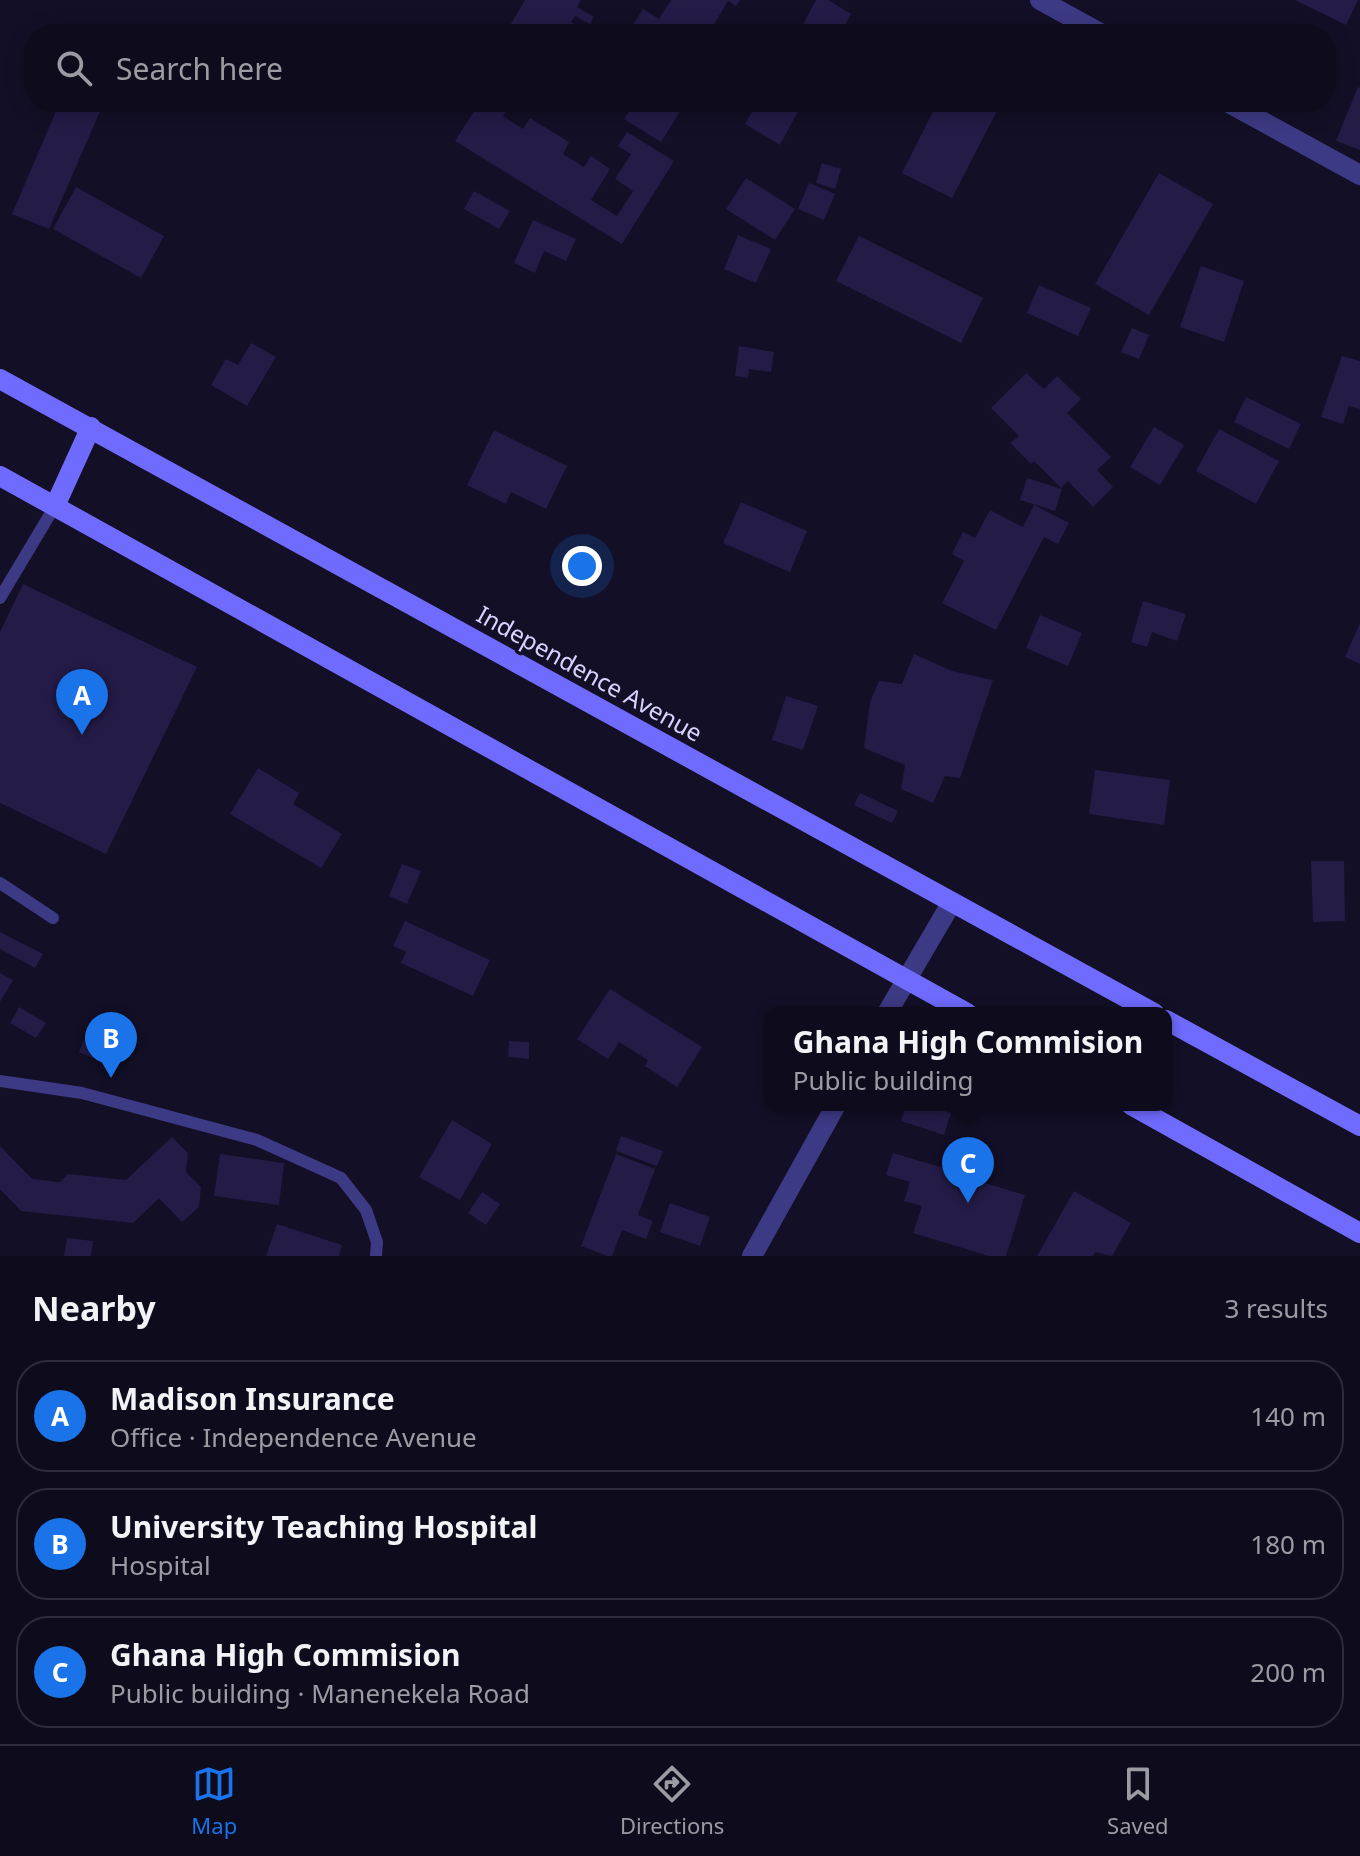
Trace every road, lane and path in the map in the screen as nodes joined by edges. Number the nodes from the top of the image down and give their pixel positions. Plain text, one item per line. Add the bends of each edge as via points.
1 (1040, 0) edge
2 (1084, 24) edge
3 (1245, 112) edge
4 (1360, 175) edge
5 (0, 379) edge
6 (91, 427) junction
7 (0, 476) edge
8 (55, 506) junction
9 (0, 598) edge
10 (0, 883) edge
11 (952, 902) junction
12 (53, 918) dead end
13 (906, 979) junction
14 (890, 1007) edge
15 (956, 1007) edge
16 (1143, 1007) edge
17 (1172, 1023) edge
18 (0, 1081) edge
19 (833, 1111) edge
20 (1142, 1111) edge
21 (1360, 1126) edge
22 (1360, 1233) edge
23 (376, 1256) edge
24 (752, 1256) edge

1 - 2 street
3 - 4 street
5 - 6 main road, Independence Avenue
6 - 8 main road
6 - 11 main road, Independence Avenue
7 - 8 main road
8 - 9 lane
8 - 13 main road
10 - 12 lane
11 - 13 street
11 - 16 main road, Independence Avenue
13 - 14 street
13 - 15 main road
17 - 21 main road
18 - 23 lane via 82,1093 257,1140 341,1178 366,1210
19 - 24 street
20 - 22 main road

